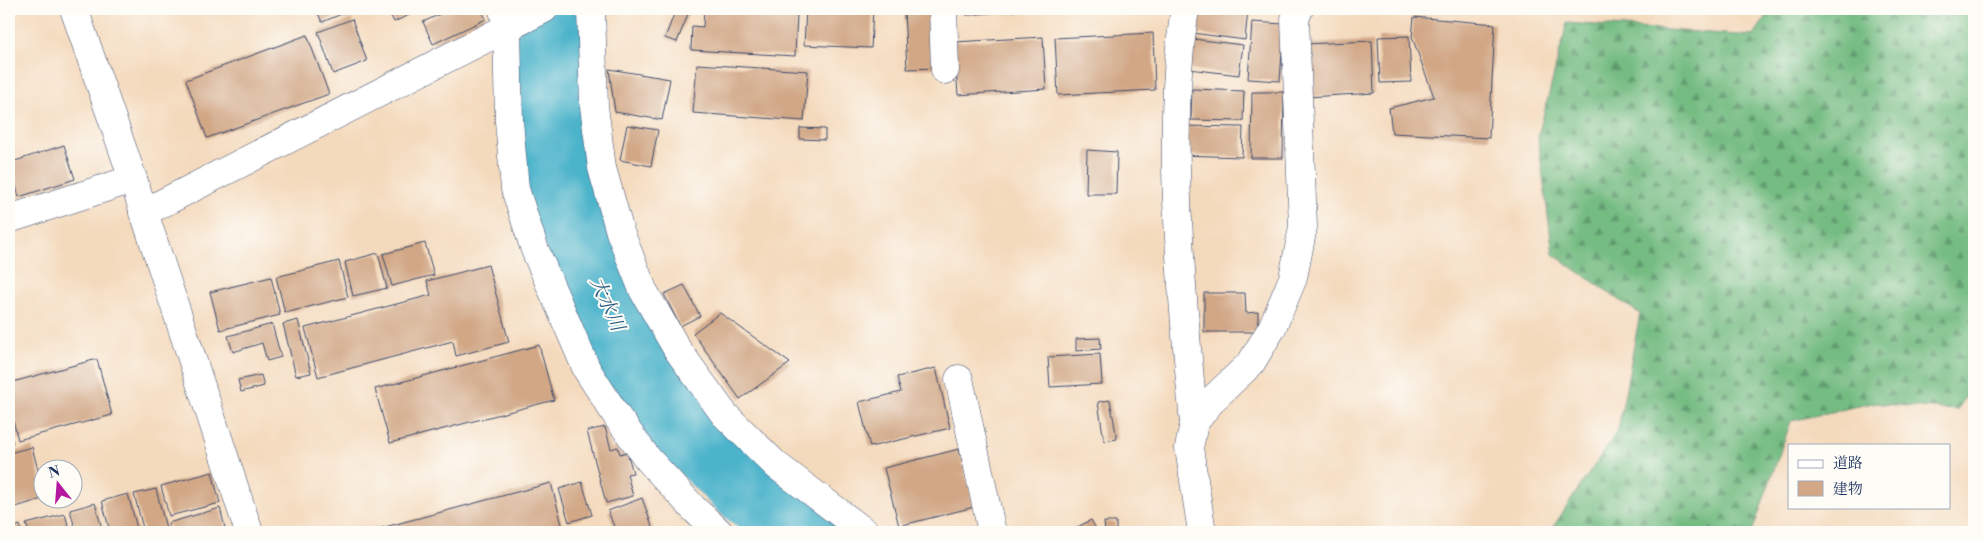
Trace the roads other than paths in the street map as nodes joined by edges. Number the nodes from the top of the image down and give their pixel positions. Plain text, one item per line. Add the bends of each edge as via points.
1 (74, 9) edge
2 (544, 9) edge
3 (591, 9) edge
4 (943, 9) edge
5 (1185, 9) edge
6 (1299, 9) edge
7 (509, 20) edge
8 (946, 70) dead end
9 (133, 179) junction
10 (143, 213) junction
11 (9, 219) edge
12 (959, 380) dead end
13 (1194, 422) junction
14 (676, 490) junction
15 (249, 532) edge
16 (690, 532) edge
17 (719, 532) edge
18 (865, 532) edge
19 (992, 532) edge
20 (1202, 532) edge

1 - 9 street
2 - 7 street
3 - 18 street via 594,106 602,168 620,232 643,290 677,349 724,414 776,465
4 - 8 street
5 - 13 street via 1178,52 1175,169 1184,327
6 - 13 street via 1295,19 1303,228 1293,278 1272,328 1251,363
7 - 10 street
7 - 14 street via 510,121 515,189 534,250 587,370 648,459
9 - 10 street
9 - 11 street
10 - 15 street
12 - 19 street
13 - 20 street via 1189,448
14 - 16 street
14 - 17 street

